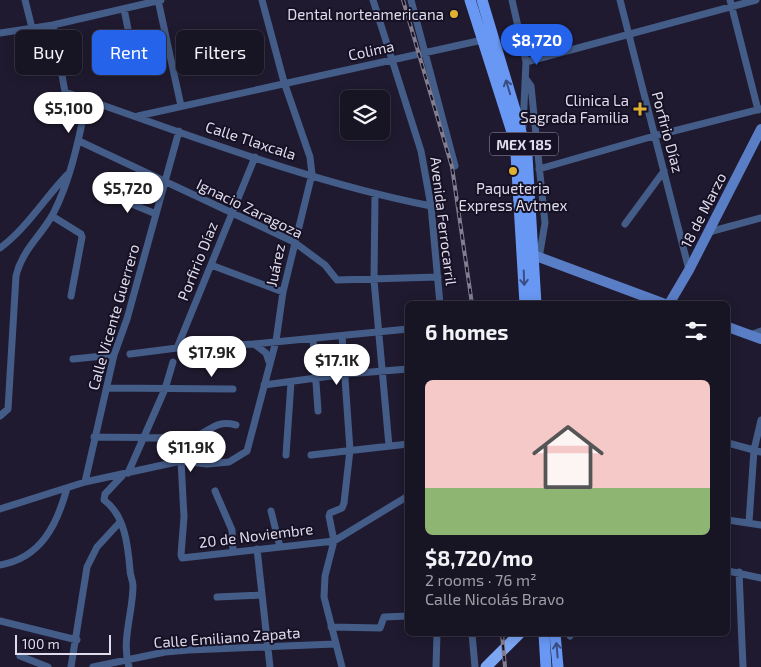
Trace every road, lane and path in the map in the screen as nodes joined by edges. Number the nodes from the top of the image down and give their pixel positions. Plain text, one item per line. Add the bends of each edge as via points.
1 (25, 0) edge
2 (159, 0) edge
3 (262, 0) edge
4 (373, 0) edge
5 (411, 0) edge
6 (470, 0) edge
7 (482, 0) edge
8 (512, 0) edge
9 (620, 0) edge
10 (756, 0) edge
11 (731, 3) edge
12 (124, 8) junction
13 (53, 25) junction
14 (32, 28) junction
15 (128, 30) edge
16 (0, 33) edge
17 (629, 34) junction
18 (487, 39) junction
19 (426, 53) junction
20 (392, 60) junction
21 (526, 62) junction
22 (526, 79) junction
23 (284, 82) junction
24 (87, 100) junction
25 (181, 106) junction
26 (759, 110) edge
27 (138, 116) junction
28 (179, 130) junction
29 (760, 132) edge
30 (522, 135) junction
31 (654, 136) junction
32 (79, 141) junction
33 (255, 158) junction
34 (455, 166) dead end
35 (539, 169) junction
36 (664, 171) junction
37 (69, 173) junction
38 (312, 174) junction
39 (165, 183) junction
40 (108, 194) dead end
41 (375, 195) junction
42 (431, 206) junction
43 (232, 213) junction
44 (156, 214) junction
45 (52, 216) junction
46 (761, 218) edge
47 (625, 224) dead end
48 (709, 232) junction
49 (294, 242) junction
50 (0, 248) edge
51 (532, 255) junction
52 (211, 265) junction
53 (689, 270) junction
54 (438, 277) junction
55 (374, 280) junction
56 (283, 292) junction
57 (71, 296) dead end
58 (440, 301) edge
59 (525, 301) edge
60 (536, 301) edge
61 (657, 301) edge
62 (671, 301) edge
63 (730, 328) edge
64 (405, 329) edge
65 (761, 331) edge
66 (380, 332) junction
67 (749, 335) junction
68 (342, 336) junction
69 (313, 339) junction
70 (761, 339) edge
71 (276, 341) junction
72 (254, 344) junction
73 (177, 348) junction
74 (130, 354) dead end
75 (114, 355) junction
76 (73, 359) dead end
77 (173, 362) dead end
78 (270, 363) junction
79 (405, 369) edge
80 (384, 371) junction
81 (346, 374) junction
82 (316, 378) junction
83 (291, 382) junction
84 (264, 385) junction
85 (106, 388) junction
86 (165, 389) junction
87 (234, 390) dead end
88 (318, 411) dead end
89 (0, 416) edge
90 (761, 420) edge
91 (236, 425) dead end
92 (94, 437) junction
93 (144, 437) junction
94 (405, 444) edge
95 (730, 444) edge
96 (389, 446) junction
97 (350, 450) junction
98 (758, 451) edge
99 (286, 455) dead end
100 (312, 455) dead end
101 (181, 462) junction
102 (125, 474) junction
103 (85, 482) junction
104 (67, 488) junction
105 (215, 491) dead end
106 (405, 498) edge
107 (0, 509) edge
108 (271, 511) dead end
109 (730, 520) edge
110 (120, 522) junction
111 (749, 522) junction
112 (761, 525) edge
113 (334, 541) junction
114 (280, 546) junction
115 (258, 549) junction
116 (233, 550) junction
117 (0, 565) edge
118 (730, 571) edge
119 (739, 572) junction
120 (761, 578) edge
121 (262, 594) junction
122 (217, 596) dead end
123 (405, 616) edge
124 (0, 621) edge
125 (331, 627) junction
126 (437, 636) edge
127 (472, 636) edge
128 (517, 636) edge
129 (527, 636) edge
130 (544, 636) edge
131 (555, 636) edge
132 (77, 640) junction
133 (335, 644) junction
134 (268, 648) junction
135 (503, 650) junction
136 (20, 656) dead end
137 (128, 663) edge
138 (46, 667) edge
139 (71, 667) edge
140 (93, 667) edge
141 (270, 667) edge
142 (342, 667) edge
143 (436, 667) edge
144 (475, 667) edge
145 (486, 667) edge
146 (546, 667) edge
147 (558, 667) edge
148 (744, 667) edge

1 - 14 street
2 - 12 street
2 - 25 street
3 - 23 street
4 - 20 street, Avenida Ferrocarril
5 - 19 street
6 - 18 main road, MEX 185
7 - 18 main road, MEX 185
8 - 21 street
9 - 17 street, Porfirio Díaz
10 - 11 street
11 - 17 street
11 - 26 street
12 - 13 street
12 - 15 street
13 - 14 street
13 - 24 street, Calle Tlaxcala via 65,92
14 - 16 street
17 - 21 street
17 - 31 street, Porfirio Díaz
18 - 19 street, Colima
30 -> 18 main road, MEX 185
18 - 51 main road, MEX 185 via 516,154
19 - 20 street, Colima
19 - 34 street
20 - 23 street, Colima
20 - 42 street, Avenida Ferrocarril via 422,151
21 - 22 street
22 - 30 street
22 - 35 street via 531,86
23 - 25 street, Colima
23 - 38 street via 310,157
24 - 27 street, Calle Tlaxcala
24 - 32 street
25 - 27 street, Colima
26 - 31 street
27 - 28 street, Calle Tlaxcala
28 - 33 street, Calle Tlaxcala
28 - 39 street, Calle Vicente Guerrero
29 - 48 main road, 18 de Marzo
30 - 51 main road, MEX 185 via 527,156
31 - 35 street
31 - 36 street, Porfirio Díaz
32 - 37 street
32 - 39 street, Ignacio Zaragoza
33 - 38 street, Calle Tlaxcala
33 - 43 street, Porfirio Díaz
35 - 51 street via 545,223
36 - 47 street
36 - 53 street, Porfirio Díaz
37 - 45 street
37 - 50 street via 28,222
38 - 41 street, Calle Tlaxcala
38 - 49 street, Juárez
39 - 43 street, Ignacio Zaragoza
39 - 44 street, Calle Vicente Guerrero
40 - 44 street
41 - 42 street, Calle Tlaxcala
41 - 55 street
42 - 54 street, Avenida Ferrocarril
43 - 49 street, Ignacio Zaragoza
43 - 52 street, Porfirio Díaz
44 - 75 street, Calle Vicente Guerrero
45 - 57 street via 82,237
45 - 89 street via 19,262 8,409
46 - 48 street
48 - 53 main road, 18 de Marzo
49 - 55 street, Ignacio Zaragoza via 325,266 337,280
49 - 56 street, Juárez
51 -> 59 main road, MEX 185
51 - 60 main road, MEX 185
51 - 61 main road
52 - 56 street
52 - 73 street, Porfirio Díaz
53 - 62 main road, 18 de Marzo
54 - 55 street, Ignacio Zaragoza
54 - 58 street, Avenida Ferrocarril
55 - 66 street
56 - 71 street, Juárez
63 - 67 main road
64 - 66 street
65 - 67 street
66 - 68 street
66 - 80 street
67 - 70 main road
68 - 69 street
68 - 81 street, 20 de Noviembre
69 - 71 street
69 - 82 street
71 - 72 street
71 - 78 street, Juárez
72 - 73 street
72 - 78 street via 266,354
73 - 74 street
75 - 76 street
75 - 85 street, Calle Vicente Guerrero
77 - 86 street
78 - 84 street, Juárez
79 - 80 street
80 - 81 street
80 - 96 street
81 - 82 street
81 - 97 street, 20 de Noviembre
82 - 83 street
82 - 88 street
83 - 84 street
83 - 99 street
84 - 101 street, Juárez via 248,452 229,462
85 - 86 street
85 - 92 street, Calle Vicente Guerrero
86 - 87 street
86 - 93 street
90 - 98 street
91 - 93 street via 218,423 188,438
92 - 93 street
92 - 103 street, Calle Vicente Guerrero
93 - 102 street
94 - 96 street
95 - 98 street
96 - 97 street
97 - 100 street
97 - 113 street, 20 de Noviembre via 344,503 329,516
98 - 111 street
101 - 102 street
101 - 116 street, 20 de Noviembre via 182,558
102 - 103 street
102 - 110 street via 104,497 116,511
103 - 104 street
104 - 107 street
104 - 117 street via 60,512 44,540 26,556
105 - 116 street via 232,530
106 - 113 street, 20 de Noviembre
108 - 114 street
109 - 111 street
110 - 132 street via 97,547 89,562
110 - 137 street via 129,553 133,586
111 - 112 street
113 - 114 street, 20 de Noviembre
113 - 125 street, 20 de Noviembre via 324,597
114 - 115 street, 20 de Noviembre
115 - 116 street, 20 de Noviembre
115 - 121 street
118 - 119 street
119 - 120 street
119 - 148 street
121 - 122 street
121 - 134 street
123 - 125 street via 384,617 380,628
124 - 132 street
125 - 133 street, 20 de Noviembre
126 - 143 street
127 - 144 street
128 - 135 highway
129 - 135 highway
130 - 146 main road
147 -> 131 main road
132 - 139 street
133 - 134 street, Calle Emiliano Zapata
133 - 142 street, 20 de Noviembre
134 - 137 street, Calle Emiliano Zapata via 189,650
134 - 141 street
135 - 145 highway
136 - 138 street
137 - 140 street, Calle Emiliano Zapata

